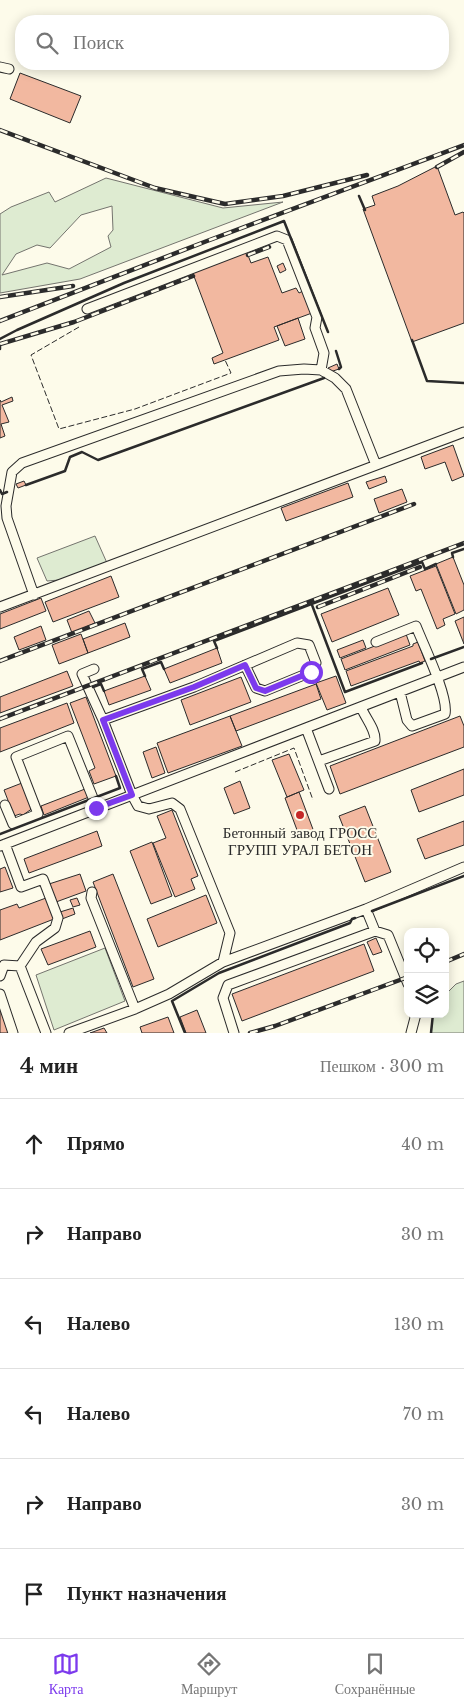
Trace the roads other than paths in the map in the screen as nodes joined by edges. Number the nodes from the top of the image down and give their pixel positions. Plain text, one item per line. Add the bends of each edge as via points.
1 (87, 309) dead end
2 (321, 370) junction
3 (464, 432) edge
4 (376, 465) junction
5 (34, 595) junction
6 (0, 607) edge
7 (376, 642) dead end
8 (245, 665) junction
9 (464, 668) edge
10 (94, 669) dead end
11 (437, 678) junction
12 (400, 692) junction
13 (361, 707) junction
14 (103, 720) junction
15 (306, 728) junction
16 (319, 762) junction
17 (329, 789) dead end
18 (132, 795) junction
19 (5, 805) dead end
20 (96, 808) junction
21 (2, 845) edge
22 (464, 867) edge
23 (92, 892) dead end
24 (366, 909) junction
25 (375, 931) junction
26 (223, 962) junction
27 (20, 966) junction
28 (404, 974) edge
29 (0, 976) edge
30 (0, 994) edge
31 (135, 1009) junction
32 (415, 1018) edge
33 (13, 1033) edge
34 (46, 1033) edge
35 (69, 1033) edge
36 (234, 1033) edge
37 (411, 1033) edge

1 - 2 lane via 277,236 286,240 317,317 315,328 324,353
2 - 4 lane via 346,389
2 - 5 lane via 279,372 22,463 12,472 7,512
3 - 4 lane
4 - 5 lane
5 - 6 lane
7 - 11 lane via 416,626
8 - 8 lane via 298,643 309,645 316,663 311,672 265,691 256,688
8 - 14 lane
9 - 11 lane
10 - 14 lane via 82,674
11 - 12 lane
11 - 12 lane via 445,714 412,726 407,720
12 - 13 lane
13 - 15 lane
13 - 16 lane via 376,734 375,741
14 - 18 lane
15 - 16 lane
15 - 18 lane
16 - 17 lane
18 - 20 lane
18 - 26 lane via 138,806 149,809 172,803 180,809 230,933
19 - 20 lane via 12,824 38,814 16,757 68,736
20 - 21 lane
21 - 27 lane via 21,887 43,879 58,918 55,928 36,942
22 - 24 lane
23 - 31 lane
24 - 25 lane
24 - 26 lane
25 - 28 lane via 388,935
25 - 36 lane via 228,985 223,998
26 - 31 lane via 170,994
27 - 29 lane via 4,965
27 - 34 lane
30 - 33 lane
31 - 35 lane
32 - 37 lane

